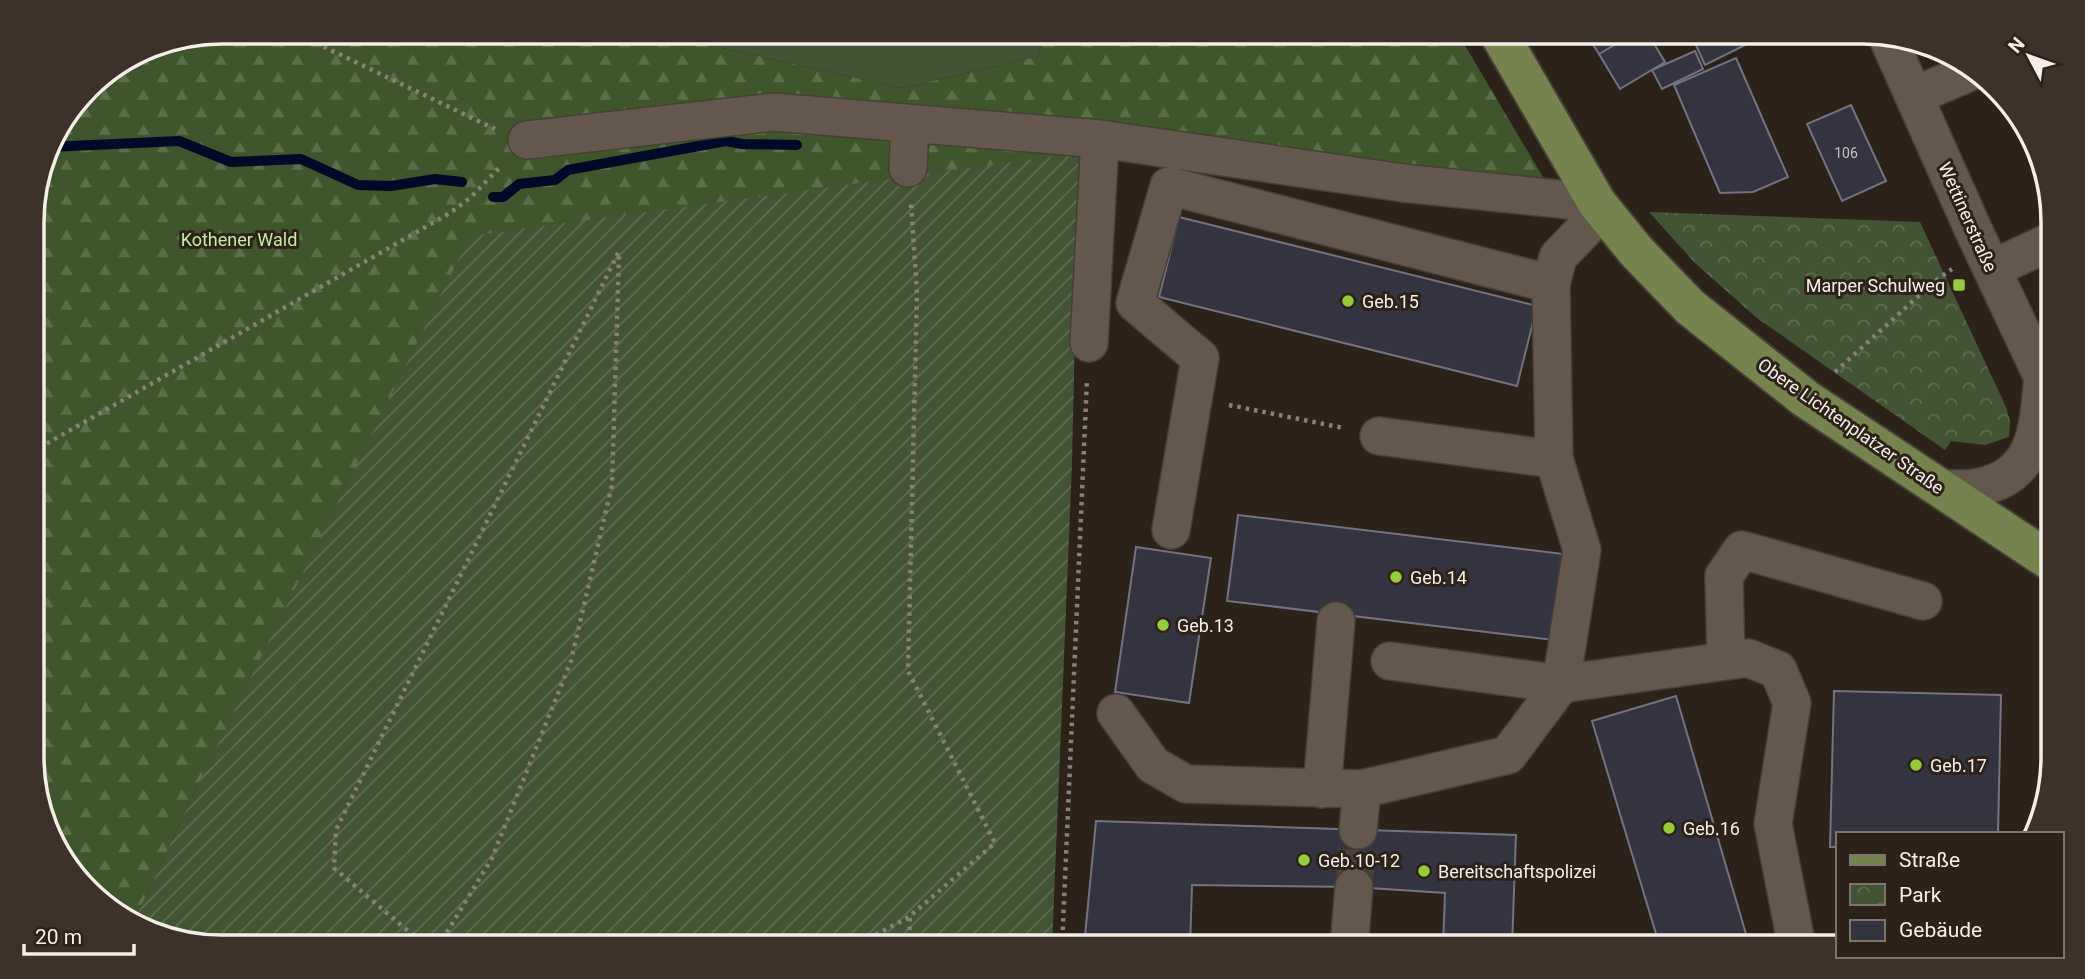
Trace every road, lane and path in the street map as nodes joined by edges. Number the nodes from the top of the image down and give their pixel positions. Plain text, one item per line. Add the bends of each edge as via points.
1 (318, 44) edge
2 (1505, 44) edge
3 (1891, 46) edge
4 (1962, 75) edge
5 (1913, 96) junction
6 (911, 124) junction
7 (1100, 139) junction
8 (527, 140) junction
9 (908, 168) joint
10 (1600, 207) junction
11 (2041, 246) edge
12 (1952, 269) dead end
13 (1992, 269) junction
14 (1551, 284) junction
15 (1089, 343) joint
16 (2041, 371) edge
17 (1193, 398) junction
18 (1806, 399) junction
19 (2041, 418) edge
20 (1379, 436) joint
21 (44, 446) edge
22 (1554, 459) junction
23 (1942, 489) junction
24 (1171, 530) dead end
25 (2041, 555) edge
26 (1923, 601) dead end
27 (1336, 621) dead end
28 (1390, 661) dead end
29 (1726, 661) junction
30 (1561, 684) junction
31 (1116, 713) dead end
32 (1322, 789) junction
33 (1362, 789) junction
34 (1358, 831) tunnel mouth
35 (1354, 887) tunnel mouth
36 (910, 916) junction
37 (413, 935) edge
38 (445, 935) edge
39 (875, 935) edge
40 (909, 935) edge
41 (1063, 935) edge
42 (1350, 935) edge
43 (1795, 935) edge

1 - 8 path
2 - 10 main road, Obere Lichtenplatzer Straße
3 - 5 street, Wettinerstraße
4 - 5 street
5 - 13 street, Wettinerstraße
6 - 7 street
6 - 8 street via 774,111
6 - 9 street
7 - 10 street
7 - 15 street
8 - 21 path via 450,213
9 - 36 path via 917,292 908,671 995,843
10 - 14 street via 1559,257
10 - 18 main road, Obere Lichtenplatzer Straße via 1690,307
11 - 13 street
12 - 18 path
13 - 16 street, Wettinerstraße
14 - 17 street via 1169,186 1135,303 1200,358
14 - 22 street
15 - 41 path
17 - 20 path
17 - 24 street
18 - 23 main road, Obere Lichtenplatzer Straße
19 - 23 street via 2028,454 2014,473 1977,488
20 - 22 street
22 - 30 street via 1582,550
23 - 25 main road, Obere Lichtenplatzer Straße
26 - 29 street via 1742,550 1724,576
27 - 32 street
28 - 30 street
29 - 30 street
29 - 43 street via 1748,658 1778,670 1792,703 1773,824
30 - 33 street via 1508,755
31 - 32 street via 1153,765 1186,784
32 - 33 street
33 - 34 street
35 - 42 street
36 - 39 path
36 - 40 path
37 - 38 path via 334,868 336,830 619,251 612,485 571,661 492,858

